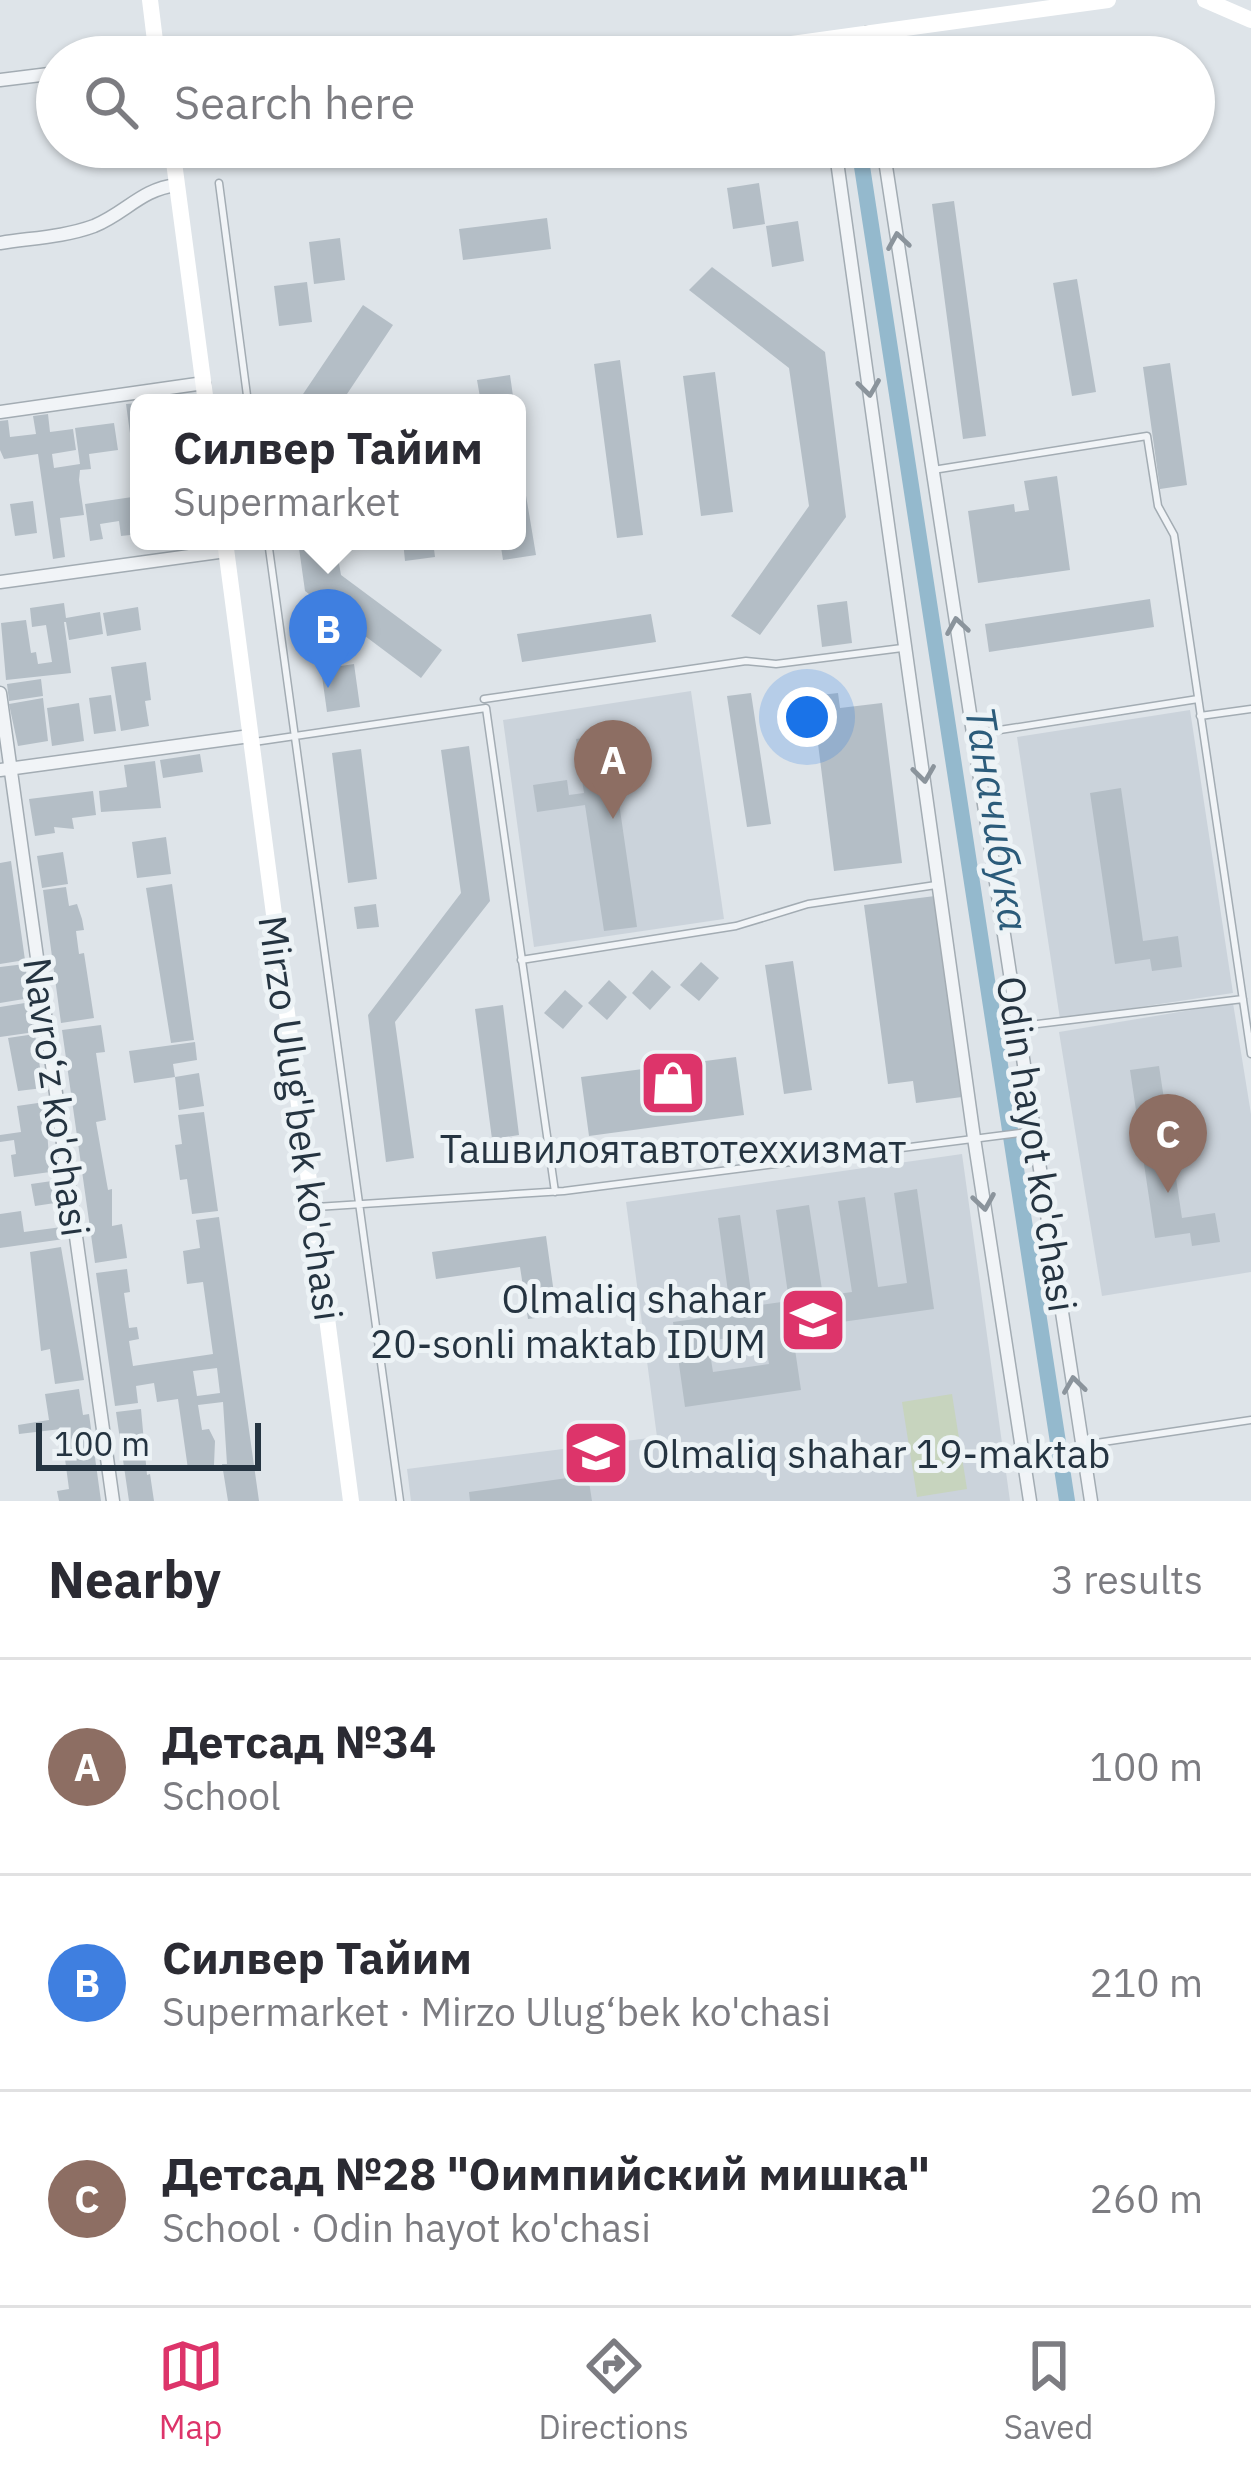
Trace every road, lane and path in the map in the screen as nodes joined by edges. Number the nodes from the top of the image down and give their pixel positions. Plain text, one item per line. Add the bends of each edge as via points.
1 (150, 0) edge
2 (1108, 0) edge
3 (1205, 0) edge
4 (1251, 20) edge
5 (866, 34) joint
6 (155, 36) edge
7 (860, 36) edge
8 (36, 76) edge
9 (0, 80) edge
10 (175, 168) edge
11 (838, 168) edge
12 (886, 168) edge
13 (219, 183) dead end
14 (178, 185) junction
15 (0, 243) edge
16 (204, 383) junction
17 (205, 394) edge
18 (247, 394) edge
19 (0, 412) edge
20 (933, 470) junction
21 (200, 550) edge
22 (226, 550) edge
23 (269, 550) edge
24 (0, 582) edge
25 (906, 647) junction
26 (0, 693) edge
27 (484, 699) dead end
28 (1198, 699) junction
29 (1251, 709) edge
30 (1200, 716) junction
31 (974, 734) junction
32 (296, 735) junction
33 (251, 739) junction
34 (6, 770) edge
35 (940, 885) junction
36 (521, 960) junction
37 (1243, 999) junction
38 (1018, 1026) junction
39 (1251, 1054) edge
40 (1032, 1131) junction
41 (974, 1138) junction
42 (555, 1192) junction
43 (362, 1202) junction
44 (313, 1208) junction
45 (1251, 1420) edge
46 (1083, 1445) junction
47 (113, 1501) edge
48 (351, 1501) edge
49 (400, 1501) edge
50 (1030, 1501) edge
51 (1091, 1501) edge

1 - 6 main road
2 - 5 main road
3 - 4 main road
5 - 7 main road
8 - 9 street
10 - 14 main road
11 -> 25 street, Odin hayot ko'chasi
20 -> 12 street, Odin hayot ko'chasi
13 - 18 lane
14 - 15 street via 153,188 84,229
14 - 16 main road
16 - 17 main road
16 - 19 street
20 - 28 lane via 1147,436 1158,506 1174,535
31 -> 20 street, Odin hayot ko'chasi
21 - 24 street
22 - 33 main road, Mirzo Ulug'bek ko'chasi
23 - 32 lane
25 - 27 lane
25 -> 35 street, Odin hayot ko'chasi
26 - 34 street, Navro‘z ko'chasi
28 - 30 lane
28 - 31 lane
29 - 30 lane
30 - 37 lane
31 - 38 street, Odin hayot ko'chasi
32 - 33 lane
32 - 36 lane via 486,708
32 - 43 lane
33 - 34 street
33 - 44 main road, Mirzo Ulug'bek ko'chasi
34 - 47 street, Navro‘z ko'chasi
35 - 36 lane
35 - 41 street, Odin hayot ko'chasi
36 - 42 lane
37 - 38 lane
37 - 39 lane
38 - 40 street, Odin hayot ko'chasi
40 - 41 lane
46 -> 40 street, Odin hayot ko'chasi
41 - 42 lane
41 -> 50 street, Odin hayot ko'chasi
42 - 43 lane
43 - 44 lane
43 - 49 lane
44 - 48 main road, Mirzo Ulug'bek ko'chasi
45 - 46 lane
46 - 51 street, Odin hayot ko'chasi

